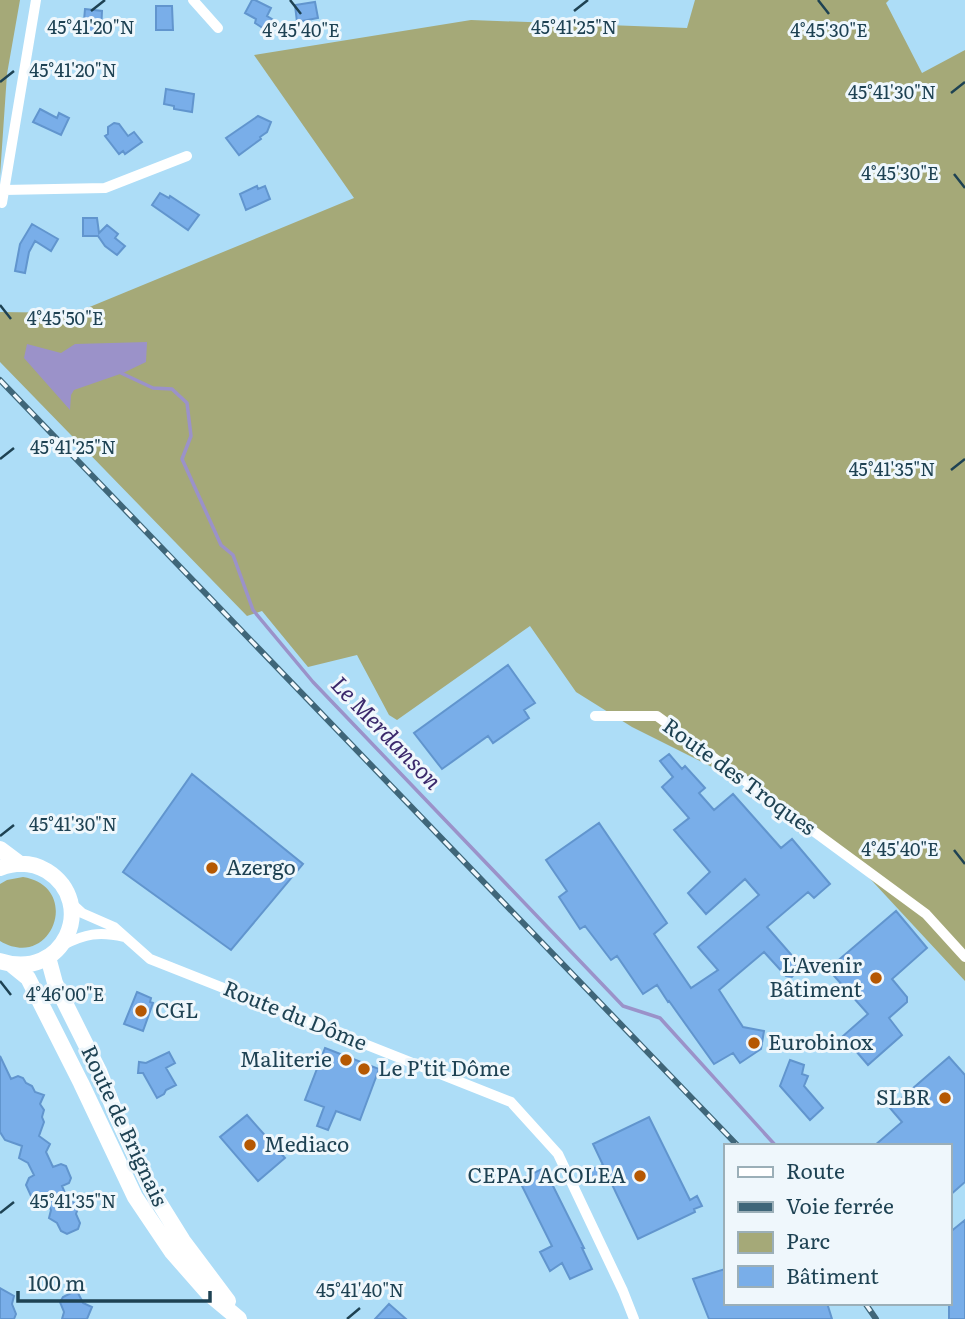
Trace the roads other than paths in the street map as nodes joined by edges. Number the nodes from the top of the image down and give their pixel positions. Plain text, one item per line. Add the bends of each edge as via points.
1 (36, 0) edge
2 (192, 0) edge
3 (218, 29) dead end
4 (187, 156) dead end
5 (4, 190) junction
6 (2, 203) edge
7 (595, 716) dead end
8 (0, 849) edge
9 (20, 864) junction
10 (0, 868) edge
11 (71, 902) junction
12 (124, 937) junction
13 (54, 952) junction
14 (965, 957) edge
15 (6, 963) edge
16 (241, 1319) edge
17 (634, 1319) edge

1 - 5 street
2 - 3 street
4 - 5 street via 105,188
5 - 6 street
7 - 14 street, Route des Troques via 657,716 926,914
8 - 9 main road
9 - 10 main road
9 - 11 main road via 41,867 54,875
11 - 12 street, Route du Dôme
11 - 13 main road via 68,933
12 - 13 street via 98,933 79,937
12 - 17 street, Route du Dôme via 150,959 511,1102 558,1154
13 - 15 main road via 25,965
13 - 16 main road, Route de Brignais via 55,983 150,1188
15 - 16 main road, Route de Brignais via 28,978 135,1197 208,1293

